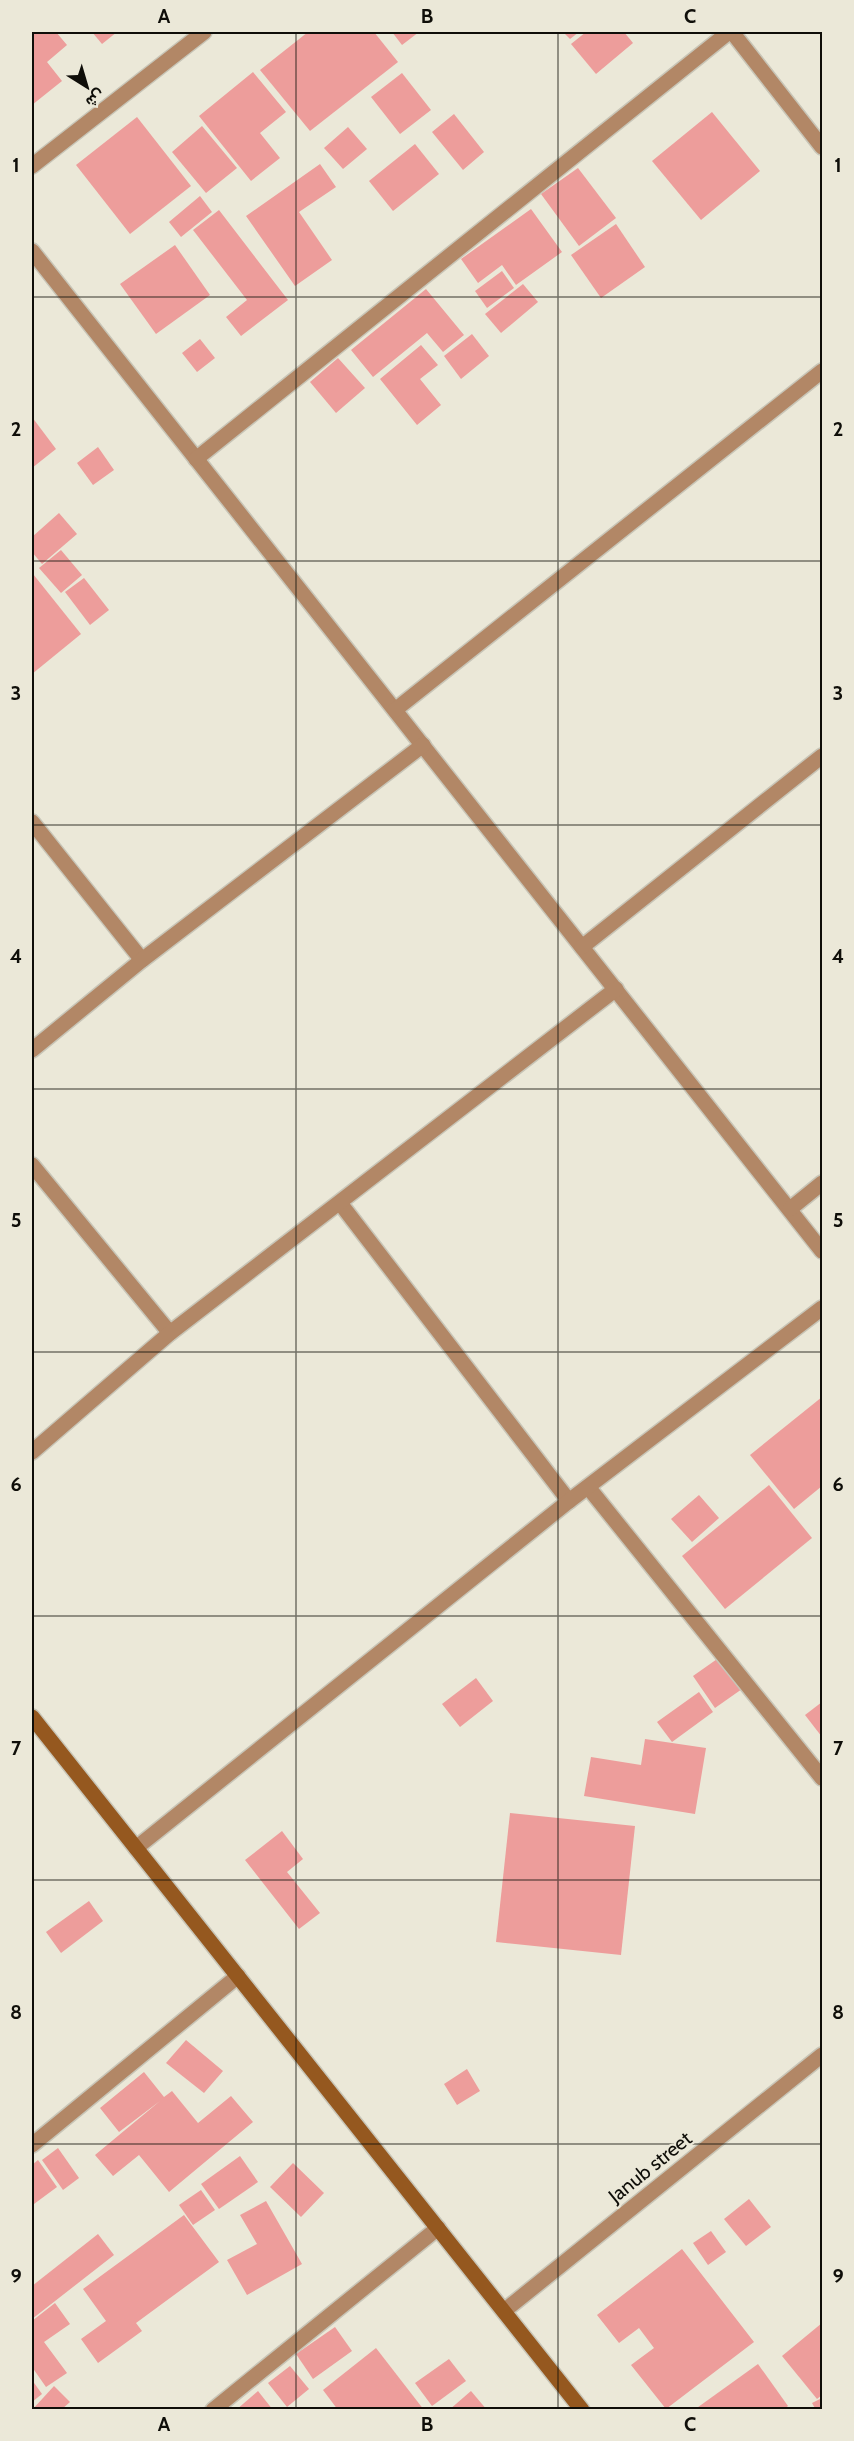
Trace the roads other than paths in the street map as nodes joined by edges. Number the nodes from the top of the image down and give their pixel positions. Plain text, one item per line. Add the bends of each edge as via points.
1 (204, 32) edge
2 (730, 32) edge
3 (822, 147) edge
4 (32, 166) edge
5 (32, 251) edge
6 (822, 371) edge
7 (196, 459) junction
8 (395, 710) junction
9 (423, 745) junction
10 (822, 756) edge
11 (32, 822) edge
12 (582, 947) junction
13 (142, 960) junction
14 (616, 989) junction
15 (32, 1050) edge
16 (32, 1165) edge
17 (822, 1182) edge
18 (340, 1203) junction
19 (789, 1209) junction
20 (822, 1251) edge
21 (822, 1308) edge
22 (170, 1334) junction
23 (32, 1452) edge
24 (588, 1487) junction
25 (569, 1501) junction
26 (32, 1717) edge
27 (822, 1778) edge
28 (136, 1848) junction
29 (238, 1976) junction
30 (822, 2055) edge
31 (32, 2145) edge
32 (438, 2228) junction
33 (504, 2311) junction
34 (213, 2409) edge
35 (582, 2409) edge

1 - 4 street
2 - 3 street
2 - 7 street
5 - 7 street
6 - 8 street
7 - 8 street
8 - 9 street
9 - 12 street
9 - 13 street
10 - 12 street
11 - 13 street
12 - 14 street
13 - 15 street
14 - 18 street
14 - 19 street
16 - 22 street
17 - 19 street
18 - 22 street
18 - 25 street
19 - 20 street
21 - 24 street
22 - 23 street
24 - 25 street
24 - 27 street
25 - 28 street
26 - 28 street
28 - 29 street
29 - 31 street
29 - 32 street
30 - 33 street, Janub street
32 - 33 street
32 - 34 street
33 - 35 street

